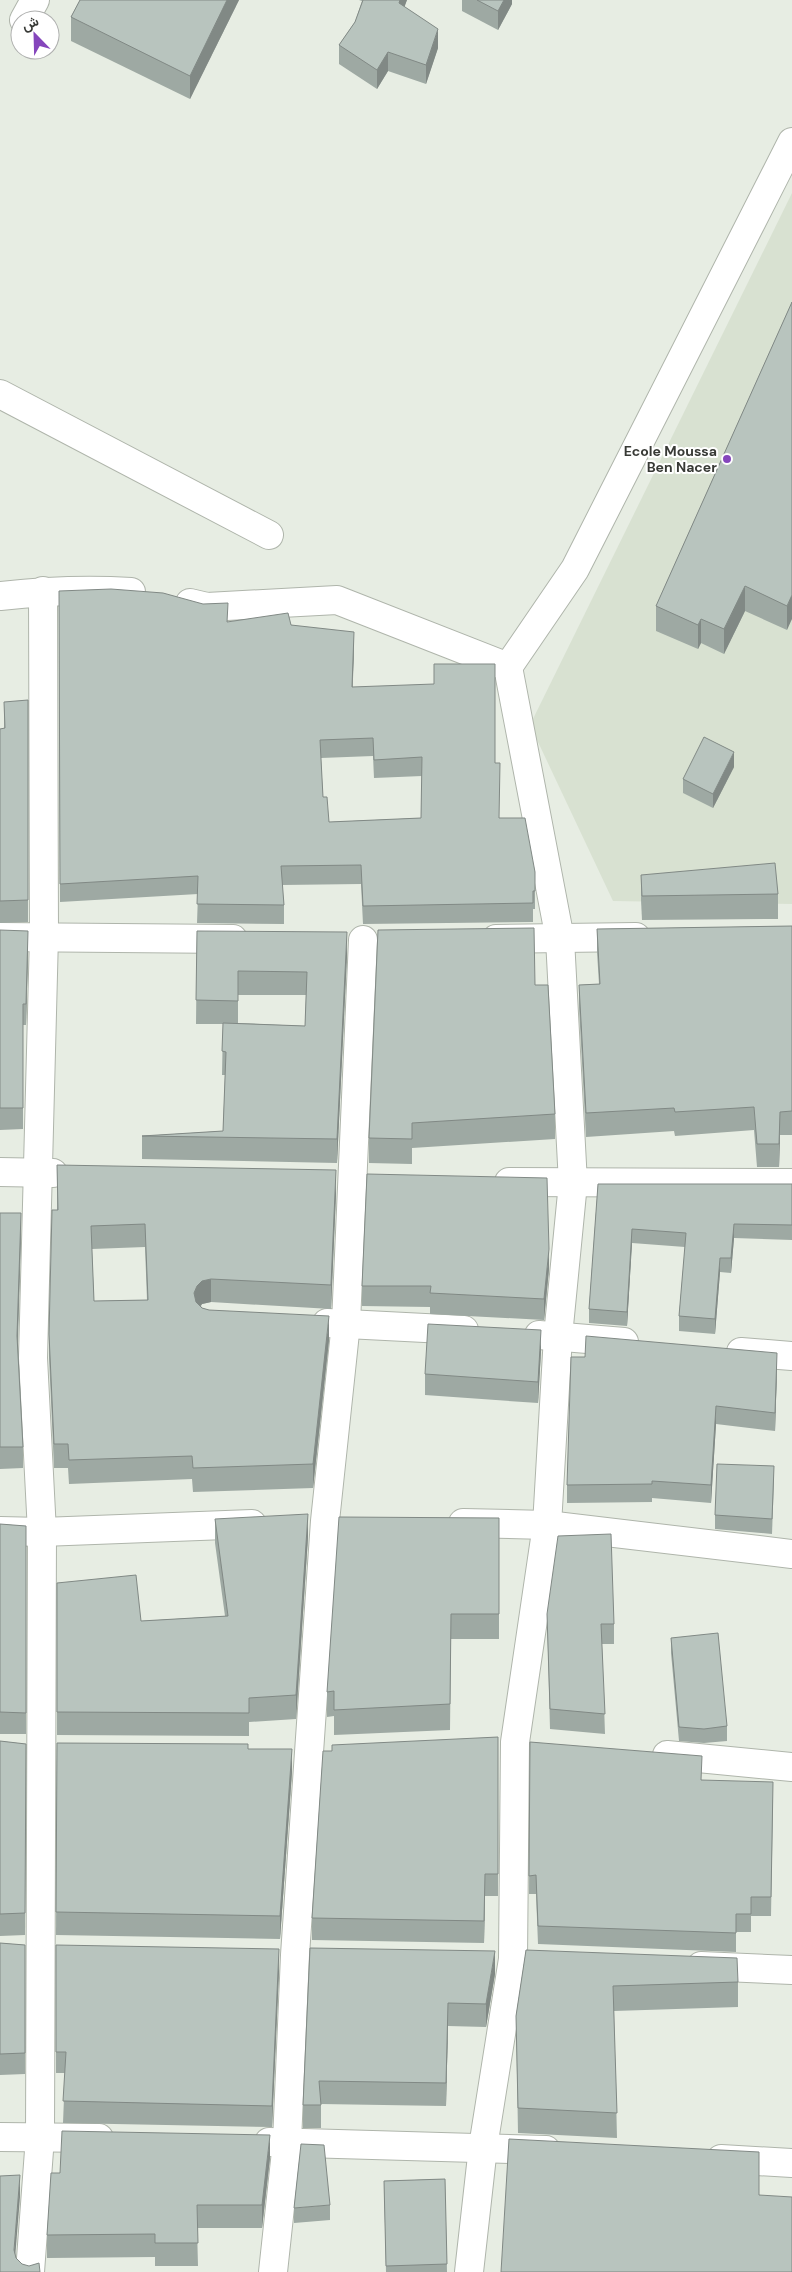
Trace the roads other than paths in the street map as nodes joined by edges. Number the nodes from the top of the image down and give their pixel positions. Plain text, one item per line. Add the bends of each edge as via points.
1 (792, 142) edge
2 (0, 394) edge
3 (269, 535) dead end
4 (44, 591) junction
5 (0, 596) edge
6 (508, 667) junction
7 (44, 936) junction
8 (657, 937) edge
9 (0, 938) edge
10 (254, 939) edge
11 (472, 939) edge
12 (560, 939) junction
13 (333, 940) edge
14 (363, 940) junction
15 (393, 940) edge
16 (0, 1172) edge
17 (36, 1173) junction
18 (76, 1173) edge
19 (341, 1179) junction
20 (380, 1179) edge
21 (486, 1181) edge
22 (573, 1183) junction
23 (792, 1184) edge
24 (297, 1321) edge
25 (346, 1323) junction
26 (558, 1336) junction
27 (646, 1344) edge
28 (714, 1350) edge
29 (792, 1356) edge
30 (325, 1520) junction
31 (354, 1521) edge
32 (441, 1523) edge
33 (547, 1525) junction
34 (0, 1531) edge
35 (42, 1532) junction
36 (792, 1554) edge
37 (486, 1743) edge
38 (525, 1743) junction
39 (28, 1750) junction
40 (70, 1751) edge
41 (338, 1751) edge
42 (279, 1752) edge
43 (309, 1752) junction
44 (644, 1753) edge
45 (792, 1767) edge
46 (29, 1950) junction
47 (70, 1951) edge
48 (266, 1954) edge
49 (295, 1955) junction
50 (325, 1955) edge
51 (484, 1958) edge
52 (523, 1959) junction
53 (672, 1965) edge
54 (792, 1970) edge
55 (0, 2136) edge
56 (40, 2137) junction
57 (129, 2139) edge
58 (247, 2142) edge
59 (287, 2142) junction
60 (483, 2147) junction
61 (573, 2152) edge
62 (692, 2158) edge
63 (792, 2163) edge
64 (30, 2272) edge
65 (273, 2272) edge
66 (468, 2272) edge

1 - 6 street via 575,569
2 - 3 street
4 - 5 street
4 - 6 street via 89,589 159,594 207,607 337,600
4 - 7 street
6 - 12 street
7 - 9 street
7 - 10 street
7 - 17 street
8 - 12 street
11 - 12 street
12 - 22 street
13 - 14 street
14 - 15 street
14 - 19 street
16 - 17 street
17 - 18 street
17 - 35 street via 33,1358
19 - 20 street
19 - 25 street
21 - 22 street
22 - 23 street
22 - 26 street
24 - 25 street
25 - 26 street
25 - 30 street
26 - 27 street
26 - 33 street
28 - 29 street
30 - 31 street
30 - 35 street
30 - 43 street
32 - 33 street
33 - 36 street
33 - 38 street
34 - 35 street
35 - 39 street
37 - 38 street
38 - 52 street
39 - 40 street
39 - 46 street
41 - 43 street
42 - 43 street
43 - 49 street
44 - 45 street
46 - 47 street
46 - 56 street
48 - 49 street
49 - 50 street
49 - 59 street
51 - 52 street
52 - 60 street
53 - 54 street
55 - 56 street
56 - 57 street
56 - 64 street
58 - 59 street
59 - 60 street
59 - 65 street
60 - 61 street
60 - 66 street
62 - 63 street

